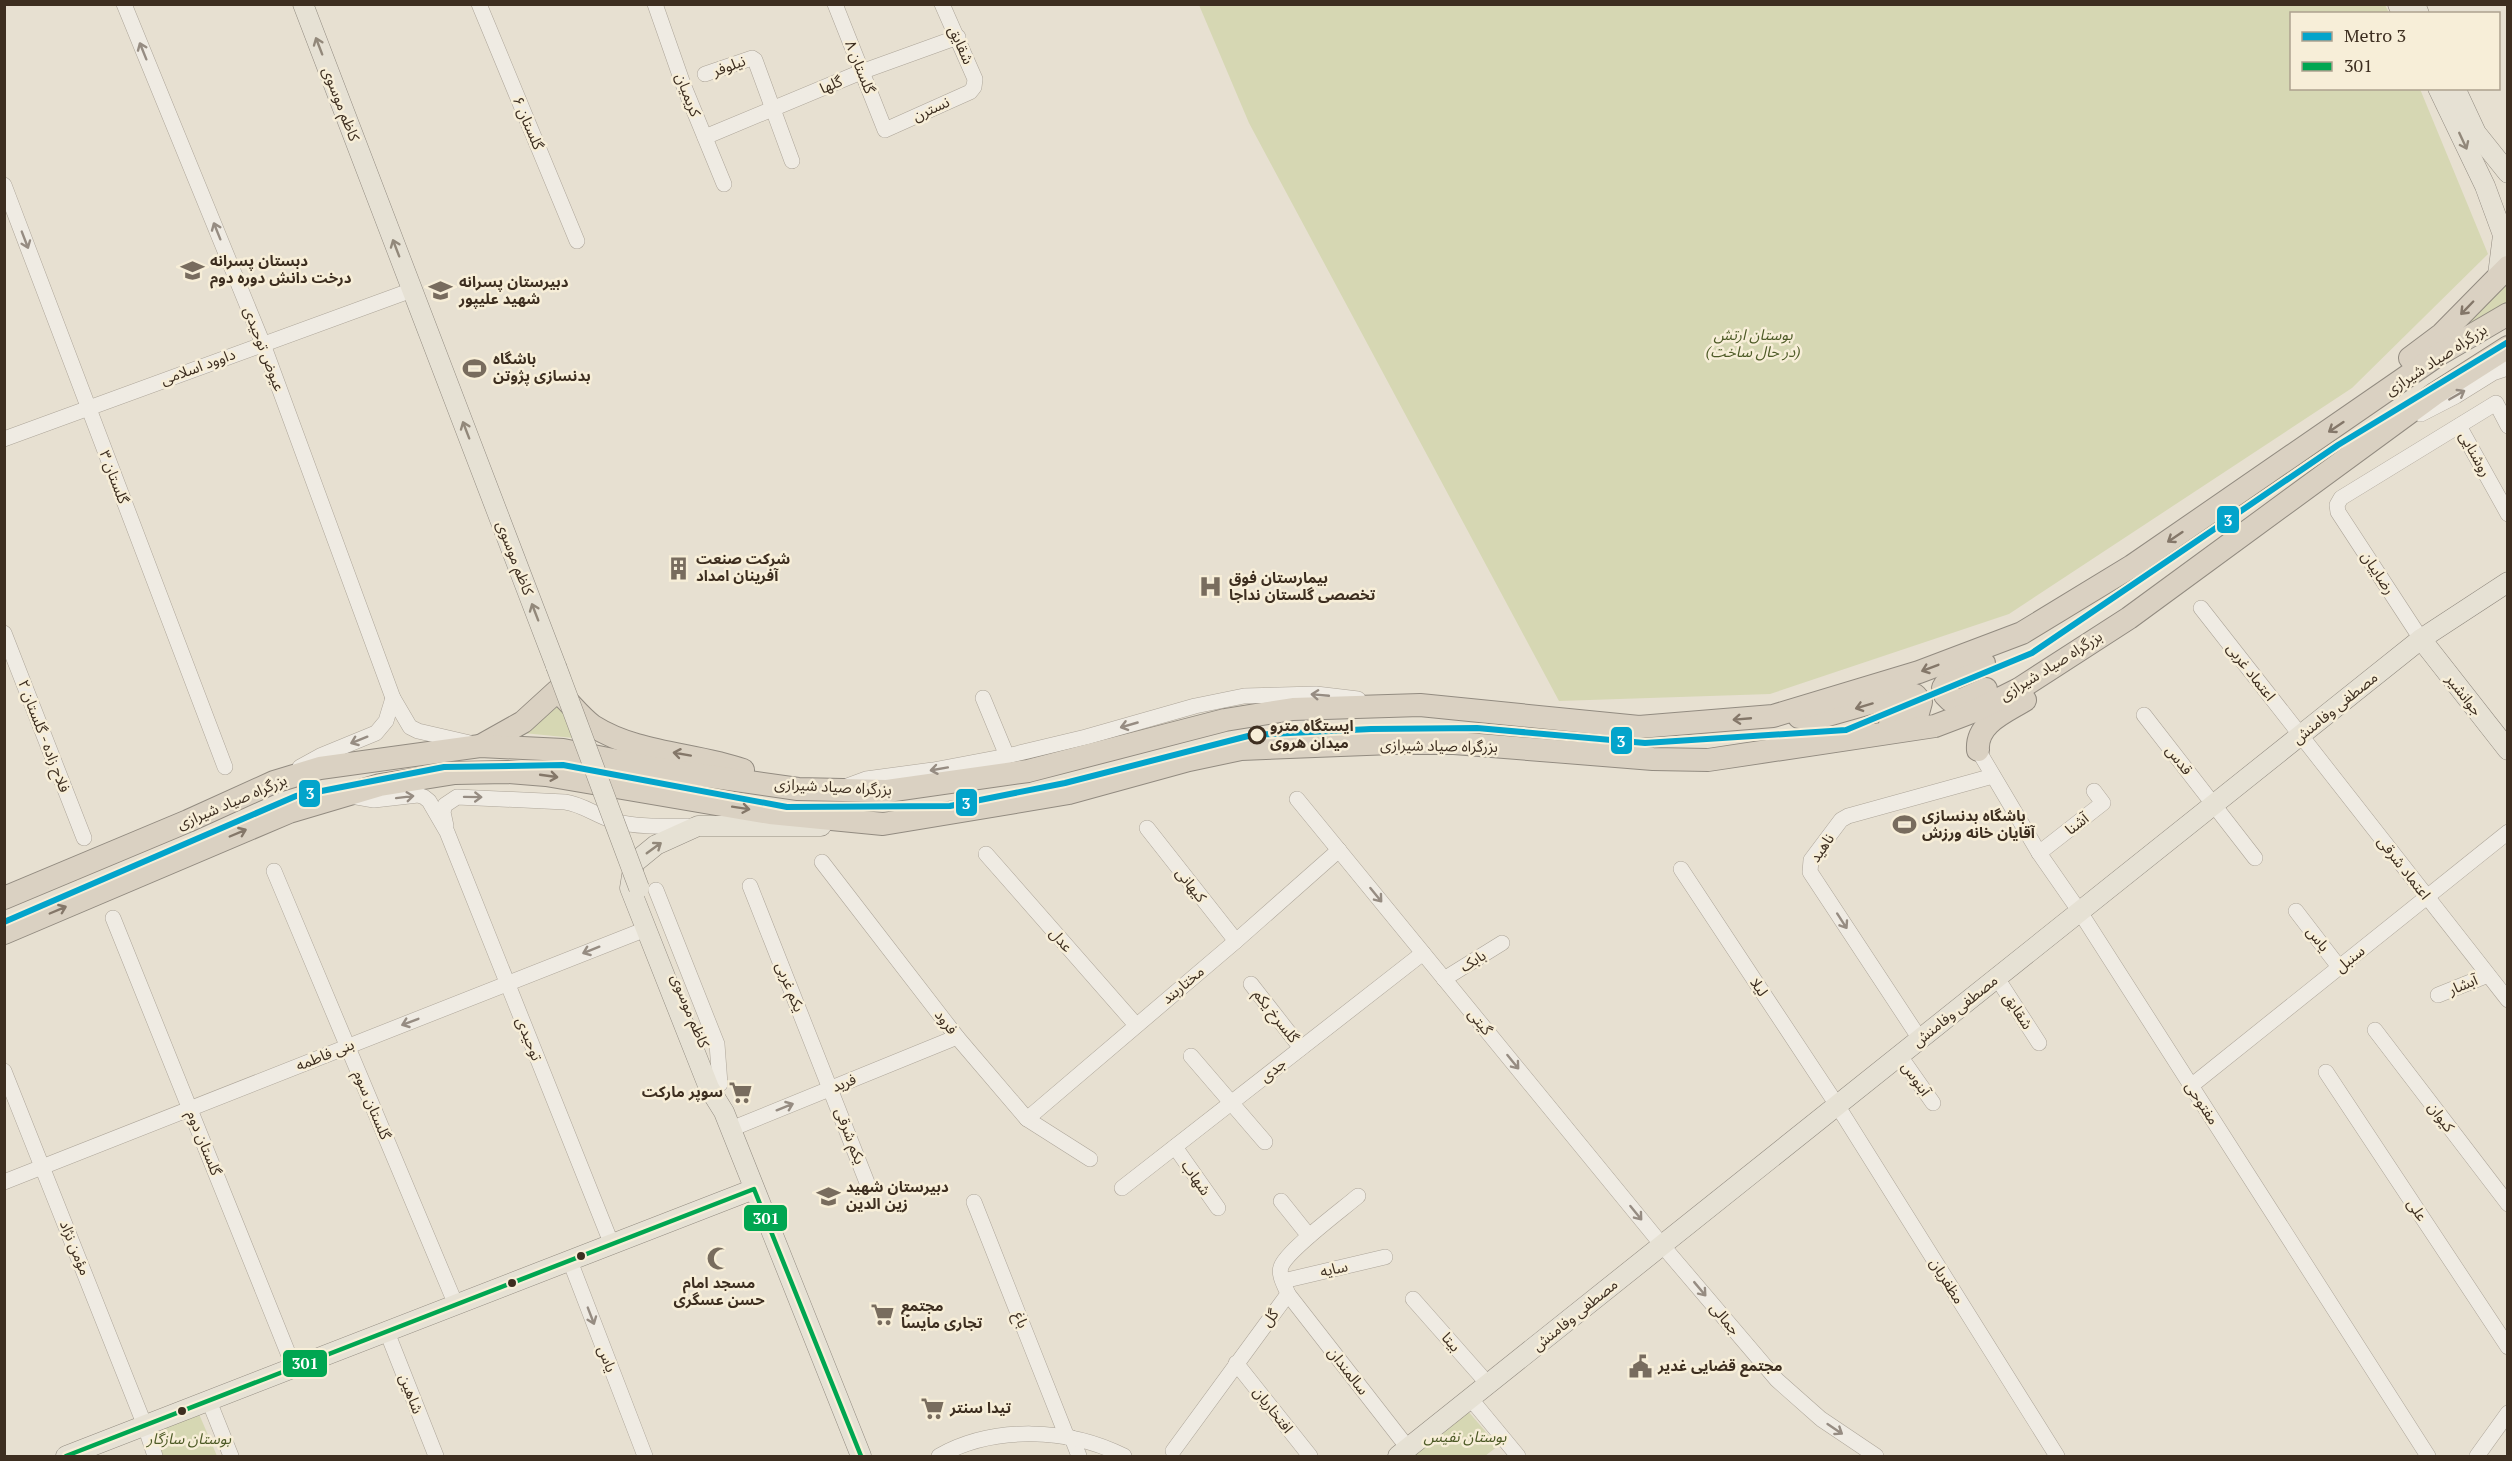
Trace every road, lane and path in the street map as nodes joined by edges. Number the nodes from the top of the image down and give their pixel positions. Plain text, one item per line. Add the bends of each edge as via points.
1 (124, 4) edge
2 (303, 4) edge
3 (479, 4) edge
4 (655, 4) edge
5 (835, 4) edge
6 (942, 4) edge
7 (958, 37) junction
8 (861, 72) junction
9 (705, 74) dead end
10 (974, 87) joint
11 (2439, 90) edge
12 (2456, 90) edge
13 (773, 109) junction
14 (885, 130) joint
15 (705, 137) junction
16 (792, 161) dead end
17 (2508, 173) edge
18 (724, 184) dead end
19 (4, 185) edge
20 (577, 240) dead end
21 (2503, 271) edge
22 (412, 290) junction
23 (2508, 314) edge
24 (263, 344) junction
25 (2508, 347) edge
26 (2508, 368) edge
27 (2368, 405) junction
28 (88, 408) junction
29 (2460, 426) junction
30 (2508, 426) edge
31 (2386, 431) junction
32 (4, 439) edge
33 (2508, 514) edge
34 (2222, 550) junction
35 (2508, 582) edge
36 (2201, 608) dead end
37 (4, 633) edge
38 (2022, 633) junction
39 (2421, 639) junction
40 (2065, 657) junction
41 (393, 698) junction
42 (982, 698) dead end
43 (1420, 705) junction
44 (2145, 714) dead end
45 (1773, 716) junction
46 (2301, 736) junction
47 (1813, 745) junction
48 (480, 746) junction
49 (1978, 750) joint
50 (2508, 750) edge
51 (1007, 756) junction
52 (225, 767) dead end
53 (1993, 776) junction
54 (274, 782) junction
55 (798, 789) junction
56 (837, 790) junction
57 (2094, 791) dead end
58 (347, 795) junction
59 (1297, 799) dead end
60 (2214, 805) junction
61 (883, 824) junction
62 (698, 826) junction
63 (1146, 828) dead end
64 (447, 832) junction
65 (2508, 832) edge
66 (84, 838) dead end
67 (1339, 850) junction
68 (2039, 853) junction
69 (986, 855) dead end
70 (2255, 858) dead end
71 (822, 862) dead end
72 (1681, 869) dead end
73 (274, 871) dead end
74 (750, 886) dead end
75 (642, 889) junction
76 (2427, 897) junction
77 (4, 898) edge
78 (2296, 911) dead end
79 (2080, 912) junction
80 (113, 918) dead end
81 (646, 929) junction
82 (4, 933) edge
83 (1236, 941) junction
84 (1502, 943) dead end
85 (1423, 953) junction
86 (2339, 967) junction
87 (2488, 975) junction
88 (1997, 978) junction
89 (1444, 979) junction
90 (507, 984) junction
91 (1251, 984) dead end
92 (2438, 995) dead end
93 (2508, 1000) edge
94 (1136, 1025) junction
95 (2375, 1030) dead end
96 (957, 1037) junction
97 (1920, 1039) junction
98 (2039, 1043) dead end
99 (347, 1047) junction
100 (1301, 1048) junction
101 (1191, 1056) dead end
102 (1900, 1056) junction
103 (4, 1071) edge
104 (2326, 1072) dead end
105 (2191, 1086) junction
106 (831, 1088) junction
107 (1231, 1103) junction
108 (1933, 1103) dead end
109 (1837, 1105) junction
110 (190, 1109) junction
111 (1026, 1119) junction
112 (727, 1120) junction
113 (1265, 1142) dead end
114 (1175, 1147) junction
115 (1090, 1159) dead end
116 (43, 1167) junction
117 (4, 1182) edge
118 (868, 1185) dead end
119 (1122, 1188) dead end
120 (754, 1190) junction
121 (1358, 1196) dead end
122 (1281, 1201) dead end
123 (975, 1202) dead end
124 (2508, 1204) edge
125 (1218, 1208) dead end
126 (1309, 1236) junction
127 (612, 1245) junction
128 (1662, 1245) junction
129 (1385, 1257) dead end
130 (570, 1261) junction
131 (1285, 1287) junction
132 (1413, 1299) dead end
133 (456, 1305) junction
134 (387, 1332) junction
135 (2508, 1347) edge
136 (1236, 1363) junction
137 (294, 1368) junction
138 (1488, 1384) junction
139 (1470, 1398) junction
140 (209, 1401) junction
141 (2508, 1413) edge
142 (145, 1426) junction
143 (1070, 1437) junction
144 (1400, 1454) edge
145 (1170, 1455) edge
146 (66, 1456) edge
147 (155, 1456) edge
148 (231, 1456) edge
149 (435, 1456) edge
150 (645, 1456) edge
151 (861, 1456) edge
152 (939, 1456) edge
153 (1079, 1456) edge
154 (1124, 1456) edge
155 (1310, 1456) edge
156 (1518, 1456) edge
157 (1876, 1456) edge
158 (2057, 1456) edge
159 (2428, 1456) edge
160 (2476, 1456) edge

24 -> 1 street, عیوض توحیدی
22 -> 2 main road, کاظم موسوی
3 - 20 street, گلستان ۶
4 - 15 street, کریمیان
5 - 8 street, گلستان ۸
6 - 7 street, شقایق
7 - 8 street, گلها
7 - 10 street, شقایق via 975,79
8 - 13 street, گلها
8 - 14 street, گلستان ۸
9 - 13 street, نیلوفر via 752,58
10 - 14 street, نسترن
11 -> 21 main road via 2485,186 2503,235
12 - 17 main road via 2476,133
13 - 15 street, گلها
13 - 16 street
15 - 18 street, کریمیان
19 -> 28 street, گلستان ۳
21 -> 27 highway via 2442,334 2411,357
22 - 24 street, داوود اسلامی
75 -> 22 main road, کاظم موسوی, bridge
23 - 27 highway, بزرگراه صیاد شیرازی via 2438,355
24 - 28 street, داوود اسلامی
24 - 41 street, عیوض توحیدی
25 - 31 highway, بزرگراه صیاد شیرازی
31 -> 26 street
27 -> 38 highway, بزرگراه صیاد شیرازی via 2132,566
28 - 32 street, داوود اسلامی
28 - 52 street, گلستان ۳
29 - 30 street via 2496,403
29 - 33 street, روشنایی
29 - 39 street, رضاییان via 2341,498 2337,505
31 - 34 highway, بزرگراه صیاد شیرازی
34 - 40 highway, بزرگراه صیاد شیرازی via 2129,618
34 - 49 highway via 2196,586 1989,723 1979,734
35 - 39 main road, مصطفی وفامنش
36 - 46 street, اعتماد غربی
37 - 66 street, فلاح زاده - گلستان ۲
38 - 40 highway via 1994,660 1946,681 1945,695 1950,700 1961,700 2016,674
38 -> 45 highway, بزرگراه صیاد شیرازی via 1919,672
39 - 46 main road, مصطفی وفامنش
39 - 50 main road, جوانشیر
40 - 47 highway, بزرگراه صیاد شیرازی via 2019,689 1935,726
41 - 48 street, عیوض توحیدی via 411,727 418,731
41 -> 54 street via 386,721 376,733 320,756
42 - 51 street
45 -> 43 highway, بزرگراه صیاد شیرازی via 1639,727
43 -> 51 street via 1316,694 1244,696
43 - 56 highway, بزرگراه صیاد شیرازی via 1293,709 1226,720 1028,771 887,791
44 - 60 street, قدس
47 -> 45 highway via 1911,718 1922,702 1905,693 1821,717
46 - 60 main road, مصطفی وفامنش
46 - 76 street, اعتماد شرقی
47 - 61 highway, بزرگراه صیاد شیرازی via 1708,760 1454,743 1241,749 1069,793
48 - 54 highway, بزرگراه صیاد شیرازی via 320,768
48 - 55 highway, بزرگراه صیاد شیرازی via 562,750
55 -> 48 highway via 720,762 622,741 592,726 557,691 523,722
49 - 53 street, مفتوحی
51 -> 56 street via 866,779
53 - 68 street, مفتوحی
53 -> 97 street, ناهید via 1848,816 1811,861 1810,872
54 - 77 highway, بزرگراه صیاد شیرازی
55 - 56 highway, بزرگراه صیاد شیرازی
57 - 68 street, آشنا via 2103,803
58 -> 61 highway, بزرگراه صیاد شیرازی via 438,775 507,772 546,775 770,813
58 -> 64 street via 374,801 424,797
82 -> 58 highway, بزرگراه صیاد شیرازی via 289,812
59 - 67 street, گیتی
60 - 70 street
60 - 79 main road, مصطفی وفامنش
61 - 62 main road
64 -> 62 street via 443,812 445,805 457,797 575,803 615,821
75 -> 62 main road via 634,863 656,845
63 - 83 street, کیهانی
64 - 90 street, توحیدی
65 - 76 street, سنبل
67 - 83 street, مختاربند
67 -> 85 street, گیتی
68 - 79 street, مفتوحی
69 - 94 street, عدل
71 - 96 street, فرود
72 - 109 street, لیلا
73 - 99 street, گلستان سوم
74 - 106 street, یکم غربی
75 - 81 main road, کاظم موسوی
75 - 112 main road, کاظم موسوی via 720,1084
76 - 86 street, سنبل
76 - 87 street, اعتماد شرقی
78 - 86 street, یاس
79 - 88 main road, مصطفی وفامنش
79 - 105 street, مفتوحی
80 - 110 street, گلستان دوم
81 -> 90 street, بنی فاطمه
81 - 112 main road, کاظم موسوی via 710,1088
83 - 94 street, مختاربند
84 - 89 street, بابک
85 - 89 street, گیتی
85 - 100 street, جدی
86 - 105 street, سنبل
87 - 92 street, آبشار
87 - 93 street, اعتماد شرقی
88 - 97 main road, مصطفی وفامنش
88 - 98 street, شقایق
89 -> 128 street, گیتی
90 -> 99 street, بنی فاطمه
90 - 127 street, توحیدی
91 - 100 street, گلسرخ یکم
94 - 111 street, مختاربند
95 - 124 street, کیوان
96 - 106 street, فرید
96 - 111 street, فرود
97 - 102 main road, مصطفی وفامنش
99 - 110 street, بنی فاطمه
99 - 133 street, گلستان سوم
100 - 107 street, جدی
101 - 107 street
102 - 108 street, آبنوس
102 - 109 main road, مصطفی وفامنش
103 - 116 street, مؤمن نژاد
104 - 135 street, علی
105 - 159 street, مفتوحی
112 -> 106 street, فرید
106 - 118 street, یکم شرقی
107 - 113 street
107 - 114 street, جدی
109 - 128 main road, مصطفی وفامنش
109 - 158 street, مظفریان
110 - 116 street, بنی فاطمه
110 - 137 street, گلستان دوم
111 - 115 street, فرود
112 - 120 main road, کاظم موسوی
114 - 119 street, جدی
114 - 125 street, شهاب
116 - 117 street, بنی فاطمه
116 - 142 street, مؤمن نژاد
120 - 127 main road
120 - 151 main road, کاظم موسوی
121 - 126 street, گل
122 - 126 street
123 - 143 street, باغ
126 - 131 street, گل via 1281,1265
127 - 130 main road
128 - 138 main road, مصطفی وفامنش
128 -> 157 street, جمالی via 1777,1380 1821,1419
129 - 131 street, سایه
130 - 133 main road
130 -> 150 street, یاس
131 - 136 street, گل
131 - 144 street, سالمندان
132 - 138 street, بیتا
133 - 134 main road
134 - 137 main road
134 - 149 street, شاهین
136 - 145 street, گل
136 - 155 street, افتخاریان
137 - 140 main road
138 - 139 main road, مصطفی وفامنش
139 - 144 main road, مصطفی وفامنش
139 - 156 street
140 - 142 main road
140 - 148 street
141 - 160 street
142 - 146 main road
142 - 147 street, مؤمن نژاد
143 - 152 street via 996,1436
143 - 153 street, باغ
143 - 154 street

